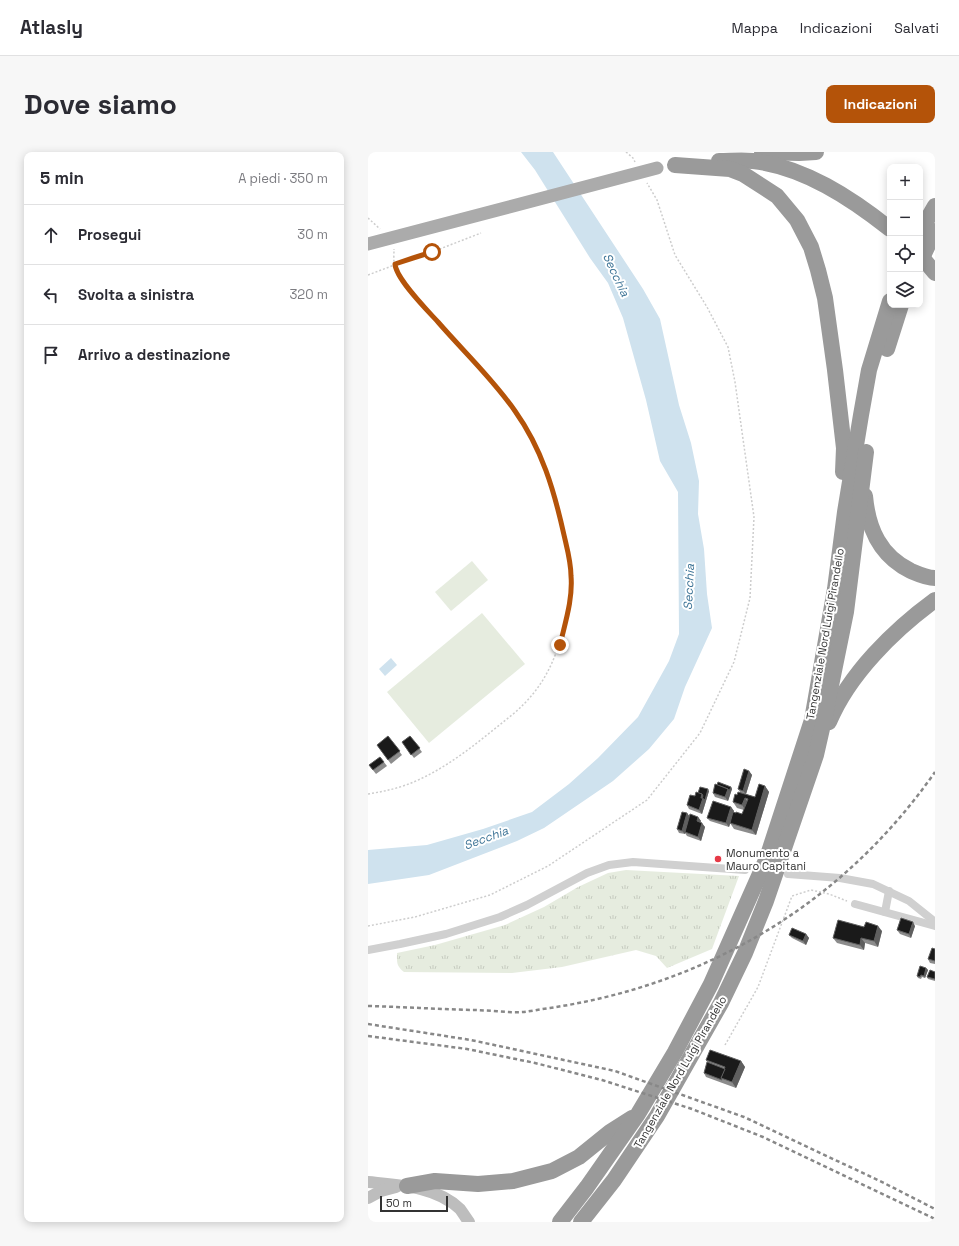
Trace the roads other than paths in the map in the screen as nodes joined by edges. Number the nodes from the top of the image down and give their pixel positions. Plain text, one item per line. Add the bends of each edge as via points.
1 (751, 152) edge
2 (762, 152) edge
3 (816, 152) edge
4 (675, 165) junction
5 (657, 168) dead end
6 (935, 206) edge
7 (887, 227) edge
8 (923, 227) edge
9 (935, 232) edge
10 (368, 244) edge
11 (923, 256) edge
12 (923, 259) edge
13 (935, 273) edge
14 (888, 308) edge
15 (900, 308) edge
16 (875, 371) junction
17 (862, 472) junction
18 (845, 512) junction
19 (935, 578) edge
20 (935, 600) edge
21 (816, 755) junction
22 (745, 870) dead end
23 (788, 874) dead end
24 (889, 891) junction
25 (855, 904) road end
26 (885, 912) junction
27 (935, 922) edge
28 (935, 926) edge
29 (368, 950) edge
30 (638, 1114) junction
31 (368, 1182) edge
32 (407, 1186) junction
33 (368, 1198) edge
34 (585, 1219) edge
35 (469, 1222) edge
36 (560, 1222) edge

1 - 4 highway via 725,154
2 - 3 highway
4 - 7 highway via 753,161 784,168 830,188
4 - 18 highway via 730,170 744,174 777,196 797,220 811,247 825,298 835,370 844,448
5 - 10 main road, bridge
6 - 8 highway
9 - 11 highway, bridge
12 - 13 highway
14 - 16 highway, Tangenziale Nord Luigi Pirandello
15 - 16 highway, Tangenziale Nord Luigi Pirandello
16 - 17 highway, Tangenziale Nord Luigi Pirandello
16 - 18 highway, Tangenziale Nord Luigi Pirandello via 861,415
17 - 19 highway via 865,504 871,526 884,552 901,566
17 - 21 highway, Tangenziale Nord Luigi Pirandello via 846,612
18 - 30 highway, Tangenziale Nord Luigi Pirandello via 835,589 812,720 768,858 711,984
20 - 21 highway via 884,644 858,674 832,716
21 - 34 highway, Tangenziale Nord Luigi Pirandello via 766,901 724,996 657,1116
22 - 29 street via 633,862 609,865 587,873 500,917 446,934
23 - 24 street via 840,878 874,884
24 - 26 street
24 - 27 street via 909,901
25 - 26 street
26 - 28 street
30 - 32 highway via 579,1157 552,1171 512,1181 478,1184 435,1181
30 - 36 highway, Tangenziale Nord Luigi Pirandello
31 - 32 street
32 - 33 street via 392,1187
32 - 35 street via 430,1191 446,1199 460,1210

